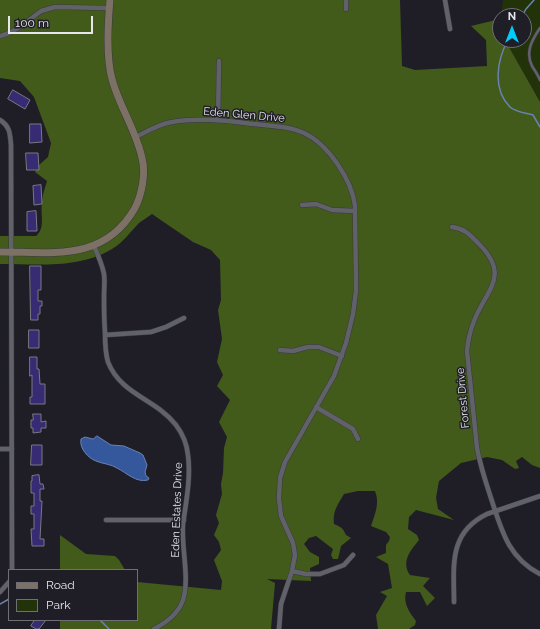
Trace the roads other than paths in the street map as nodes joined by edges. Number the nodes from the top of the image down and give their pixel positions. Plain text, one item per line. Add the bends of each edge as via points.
1 (110, 0) edge
2 (346, 0) edge
3 (445, 0) edge
4 (109, 8) junction
5 (346, 9) dead end
6 (540, 28) edge
7 (450, 29) dead end
8 (0, 36) edge
9 (219, 61) dead end
10 (540, 80) edge
11 (0, 120) edge
12 (218, 120) junction
13 (136, 137) junction
14 (302, 205) dead end
15 (355, 211) junction
16 (452, 227) dead end
17 (94, 246) junction
18 (0, 252) edge
19 (11, 252) junction
20 (184, 318) dead end
21 (105, 335) junction
22 (280, 350) dead end
23 (342, 356) junction
24 (316, 407) junction
25 (358, 439) dead end
26 (0, 449) edge
27 (12, 449) junction
28 (540, 496) edge
29 (495, 511) junction
30 (106, 520) dead end
31 (184, 520) junction
32 (353, 555) dead end
33 (12, 569) edge
34 (292, 571) junction
35 (540, 574) edge
36 (8, 583) edge
37 (0, 592) edge
38 (454, 602) dead end
39 (154, 629) edge
40 (279, 629) edge

1 - 4 street
2 - 5 street
3 - 7 street
4 - 8 street via 55,7 41,11 20,27
4 - 13 street via 111,78
6 - 10 lane via 528,54
9 - 12 street
11 - 19 street via 10,131
12 - 13 street, Eden Glen Drive via 171,122 154,127
12 - 15 street, Eden Glen Drive via 287,127 318,141 346,178 354,196
13 - 17 street via 143,160 143,181 138,202 119,228
14 - 15 street via 316,204 332,210
15 - 23 street, Eden Glen Drive via 356,291
16 - 29 street, Forest Drive via 466,231 490,256 494,269 491,289 474,319 468,351 479,462
17 - 19 street via 57,252
17 - 21 street, Eden Estates Drive via 104,276
18 - 19 street
19 - 27 street
20 - 21 street via 151,332
21 - 31 street, Eden Estates Drive via 108,362 112,370 124,385 175,424 183,437 188,453 189,470
22 - 23 street via 319,347
23 - 24 street, Eden Glen Drive
24 - 25 street via 353,429
24 - 34 street, Eden Glen Drive via 285,462 280,478 281,516 293,543
26 - 27 street
27 - 33 street
28 - 29 street
29 - 35 street, Forest Drive via 504,538 512,550 521,562
29 - 38 street via 480,517 466,529 456,546
30 - 31 street
31 - 39 street, Eden Estates Drive via 186,585 183,600 172,617
32 - 34 street via 344,565 320,574
34 - 40 street, Eden Glen Drive via 281,604
36 - 37 street

